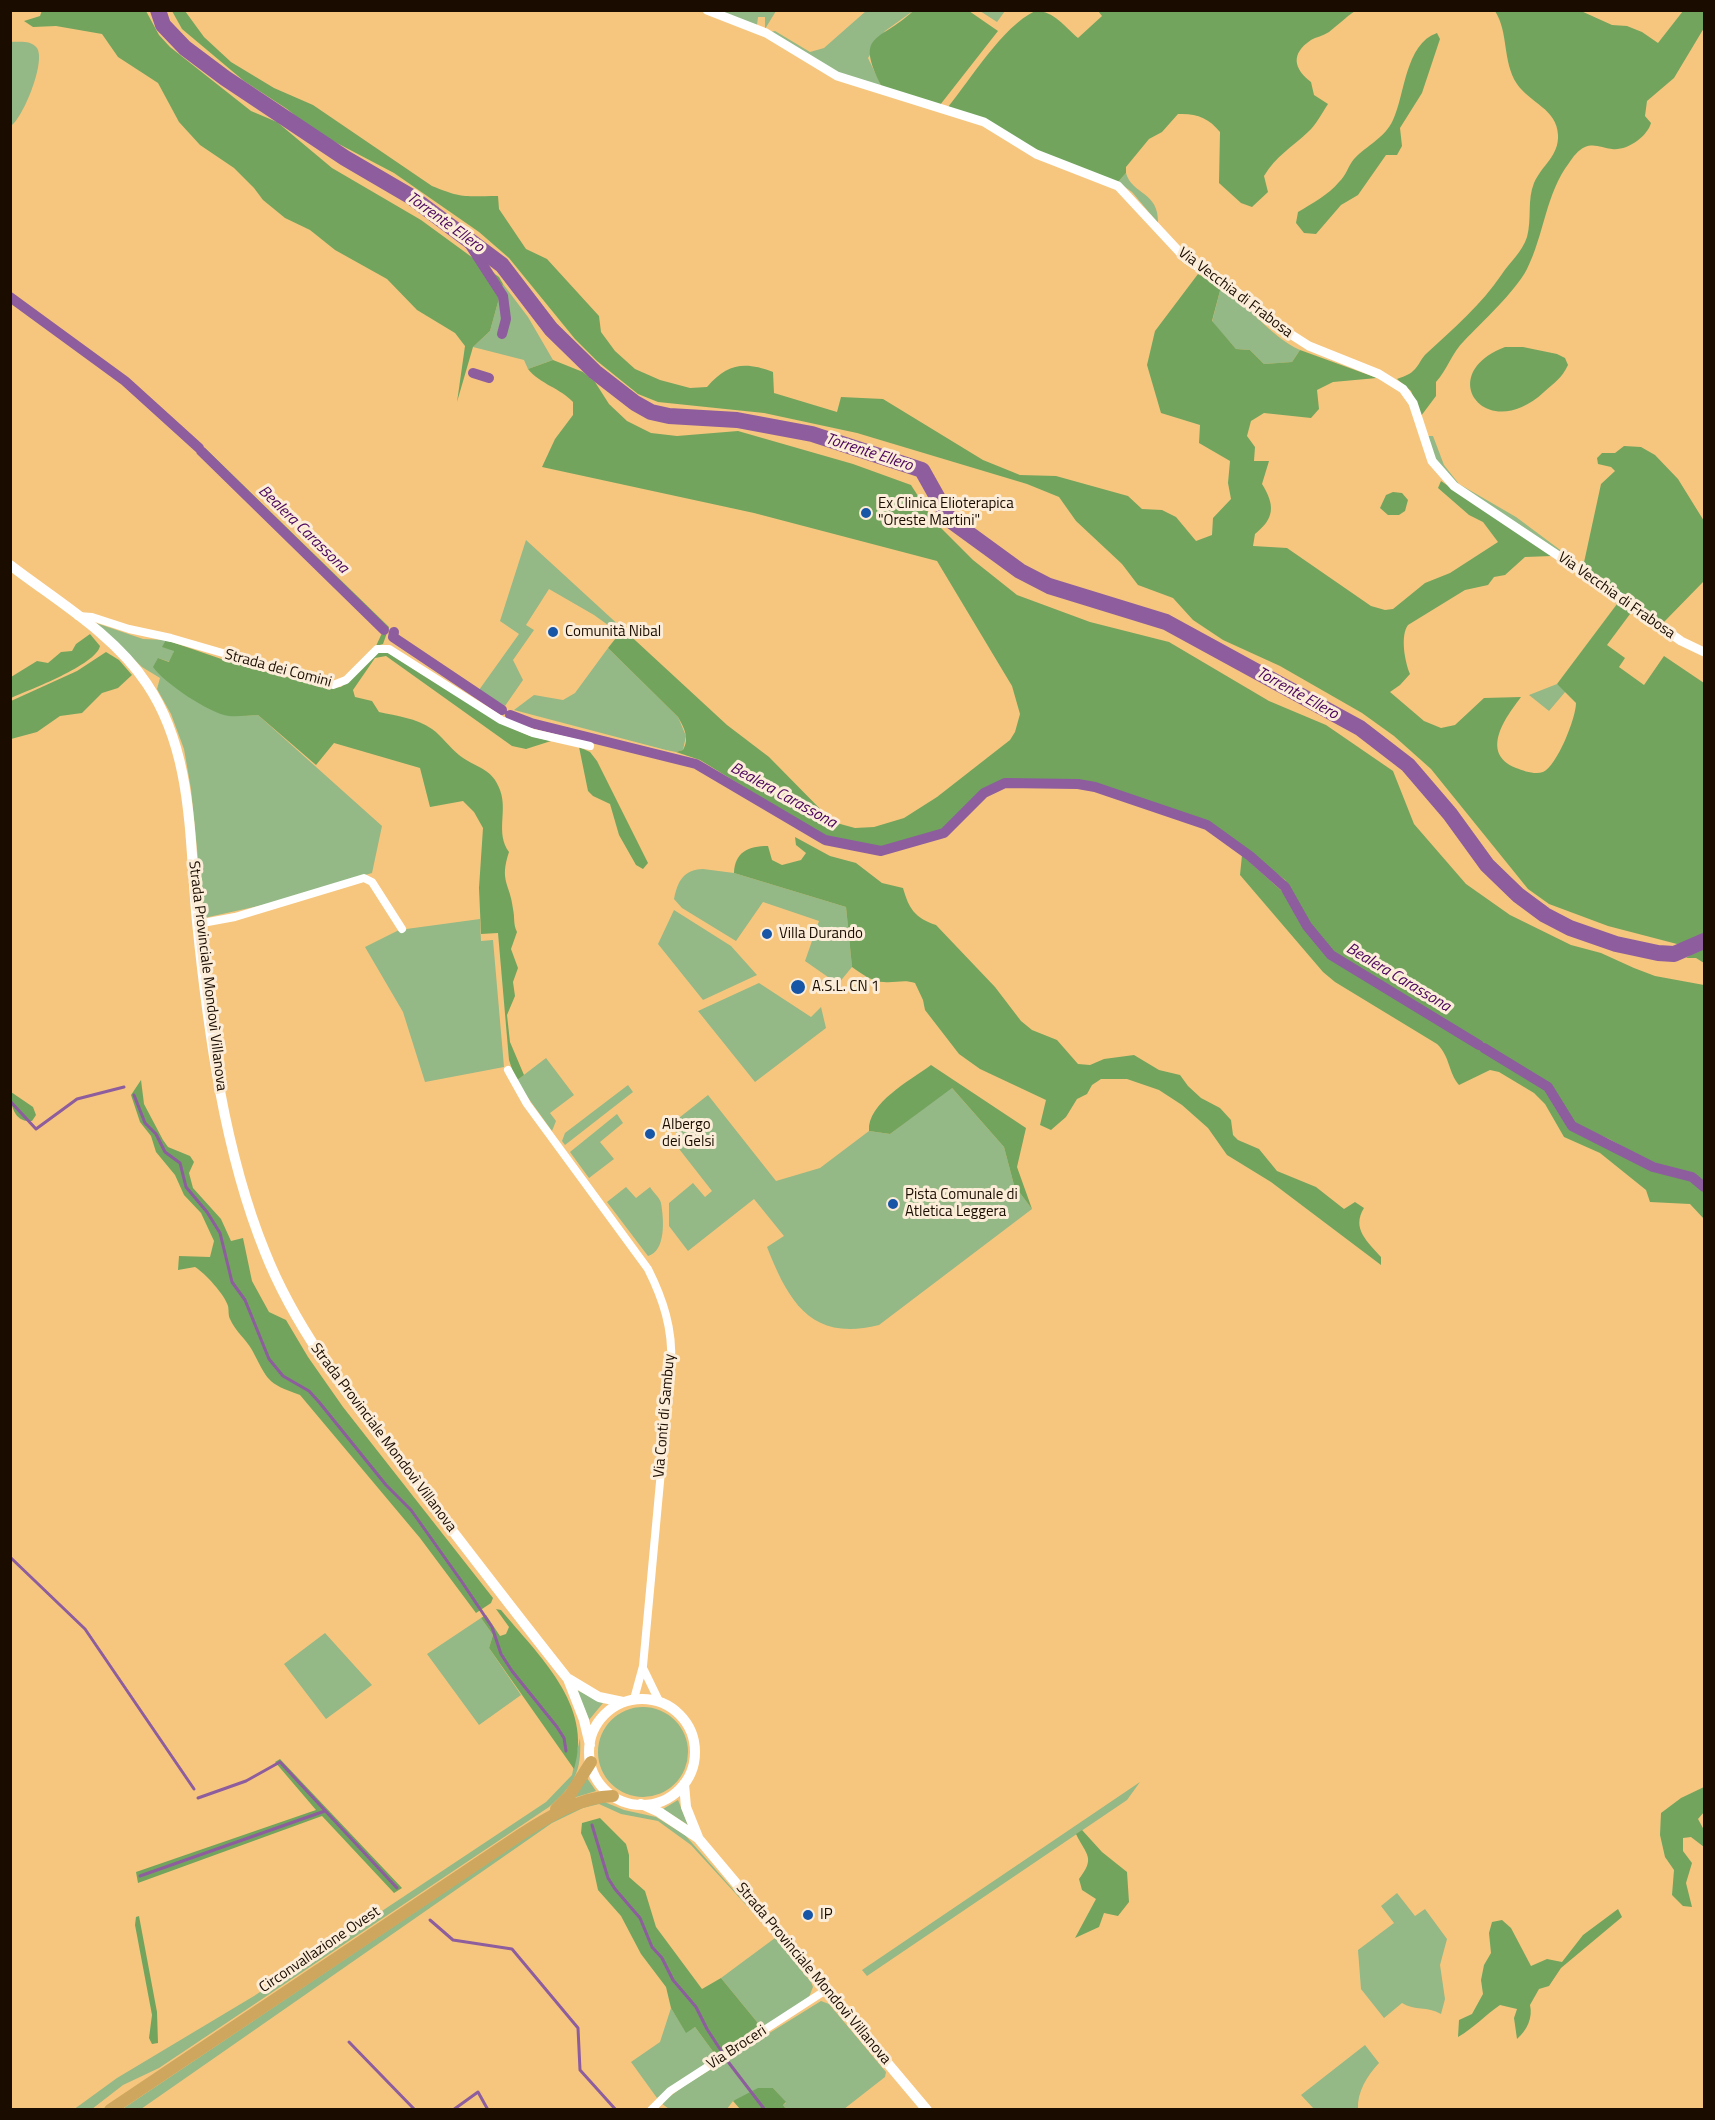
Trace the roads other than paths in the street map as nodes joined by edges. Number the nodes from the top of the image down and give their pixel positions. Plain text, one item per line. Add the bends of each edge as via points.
1 (707, 10) edge
2 (10, 565) edge
3 (76, 616) junction
4 (1704, 652) edge
5 (590, 746) dead end
6 (198, 924) junction
7 (402, 929) dead end
8 (508, 1070) dead end
9 (644, 1666) junction
10 (568, 1679) junction
11 (628, 1701) junction
12 (659, 1701) junction
13 (590, 1745) junction
14 (591, 1762) junction
15 (684, 1785) junction
16 (613, 1796) junction
17 (641, 1804) junction
18 (549, 1817) junction
19 (698, 1838) junction
20 (826, 1990) junction
21 (110, 2109) edge
22 (651, 2109) edge
23 (927, 2109) edge

1 - 4 street, Via Vecchia di Frabosa via 766,33 837,76 984,122 1036,154 1118,186 1185,259 1238,293 1281,328 1310,346 1379,374 1403,389 1413,403 1429,456 1454,486 1681,641
2 - 3 main road, Strada Provinciale Mondovì Villanova
3 - 5 street, Strada dei Comini via 171,638 333,686 346,680 377,649 389,649 501,720 533,733
3 - 6 main road, Strada Provinciale Mondovì Villanova via 128,659 159,704 173,735 183,773
6 - 7 street via 364,878 372,882
6 - 10 main road, Strada Provinciale Mondovì Villanova via 224,1105 252,1217 291,1310 342,1387
8 - 9 street, Via Conti di Sambuy via 527,1104 648,1269 668,1323 670,1363
9 - 11 street, Via Conti di Sambuy
9 - 12 street, Via Conti di Sambuy
10 - 11 main road, Strada Provinciale Mondovì Villanova via 599,1697
10 - 13 main road, Strada Provinciale Mondovì Villanova
11 - 12 main road
11 - 13 main road via 599,1721
12 - 15 main road via 677,1711 693,1738 695,1756
13 - 14 main road
14 - 16 main road via 596,1778
14 - 18 highway via 570,1795
15 - 17 main road via 668,1798
15 - 19 main road, Strada Provinciale Mondovì Villanova via 686,1807
16 - 17 main road
16 - 18 highway via 600,1796
17 - 19 main road, Strada Provinciale Mondovì Villanova
18 - 21 highway, Circonvallazione Ovest
19 - 20 main road, Strada Provinciale Mondovì Villanova
20 - 22 street, Via Broceri via 670,2091
20 - 23 main road, Strada Provinciale Mondovì Villanova

